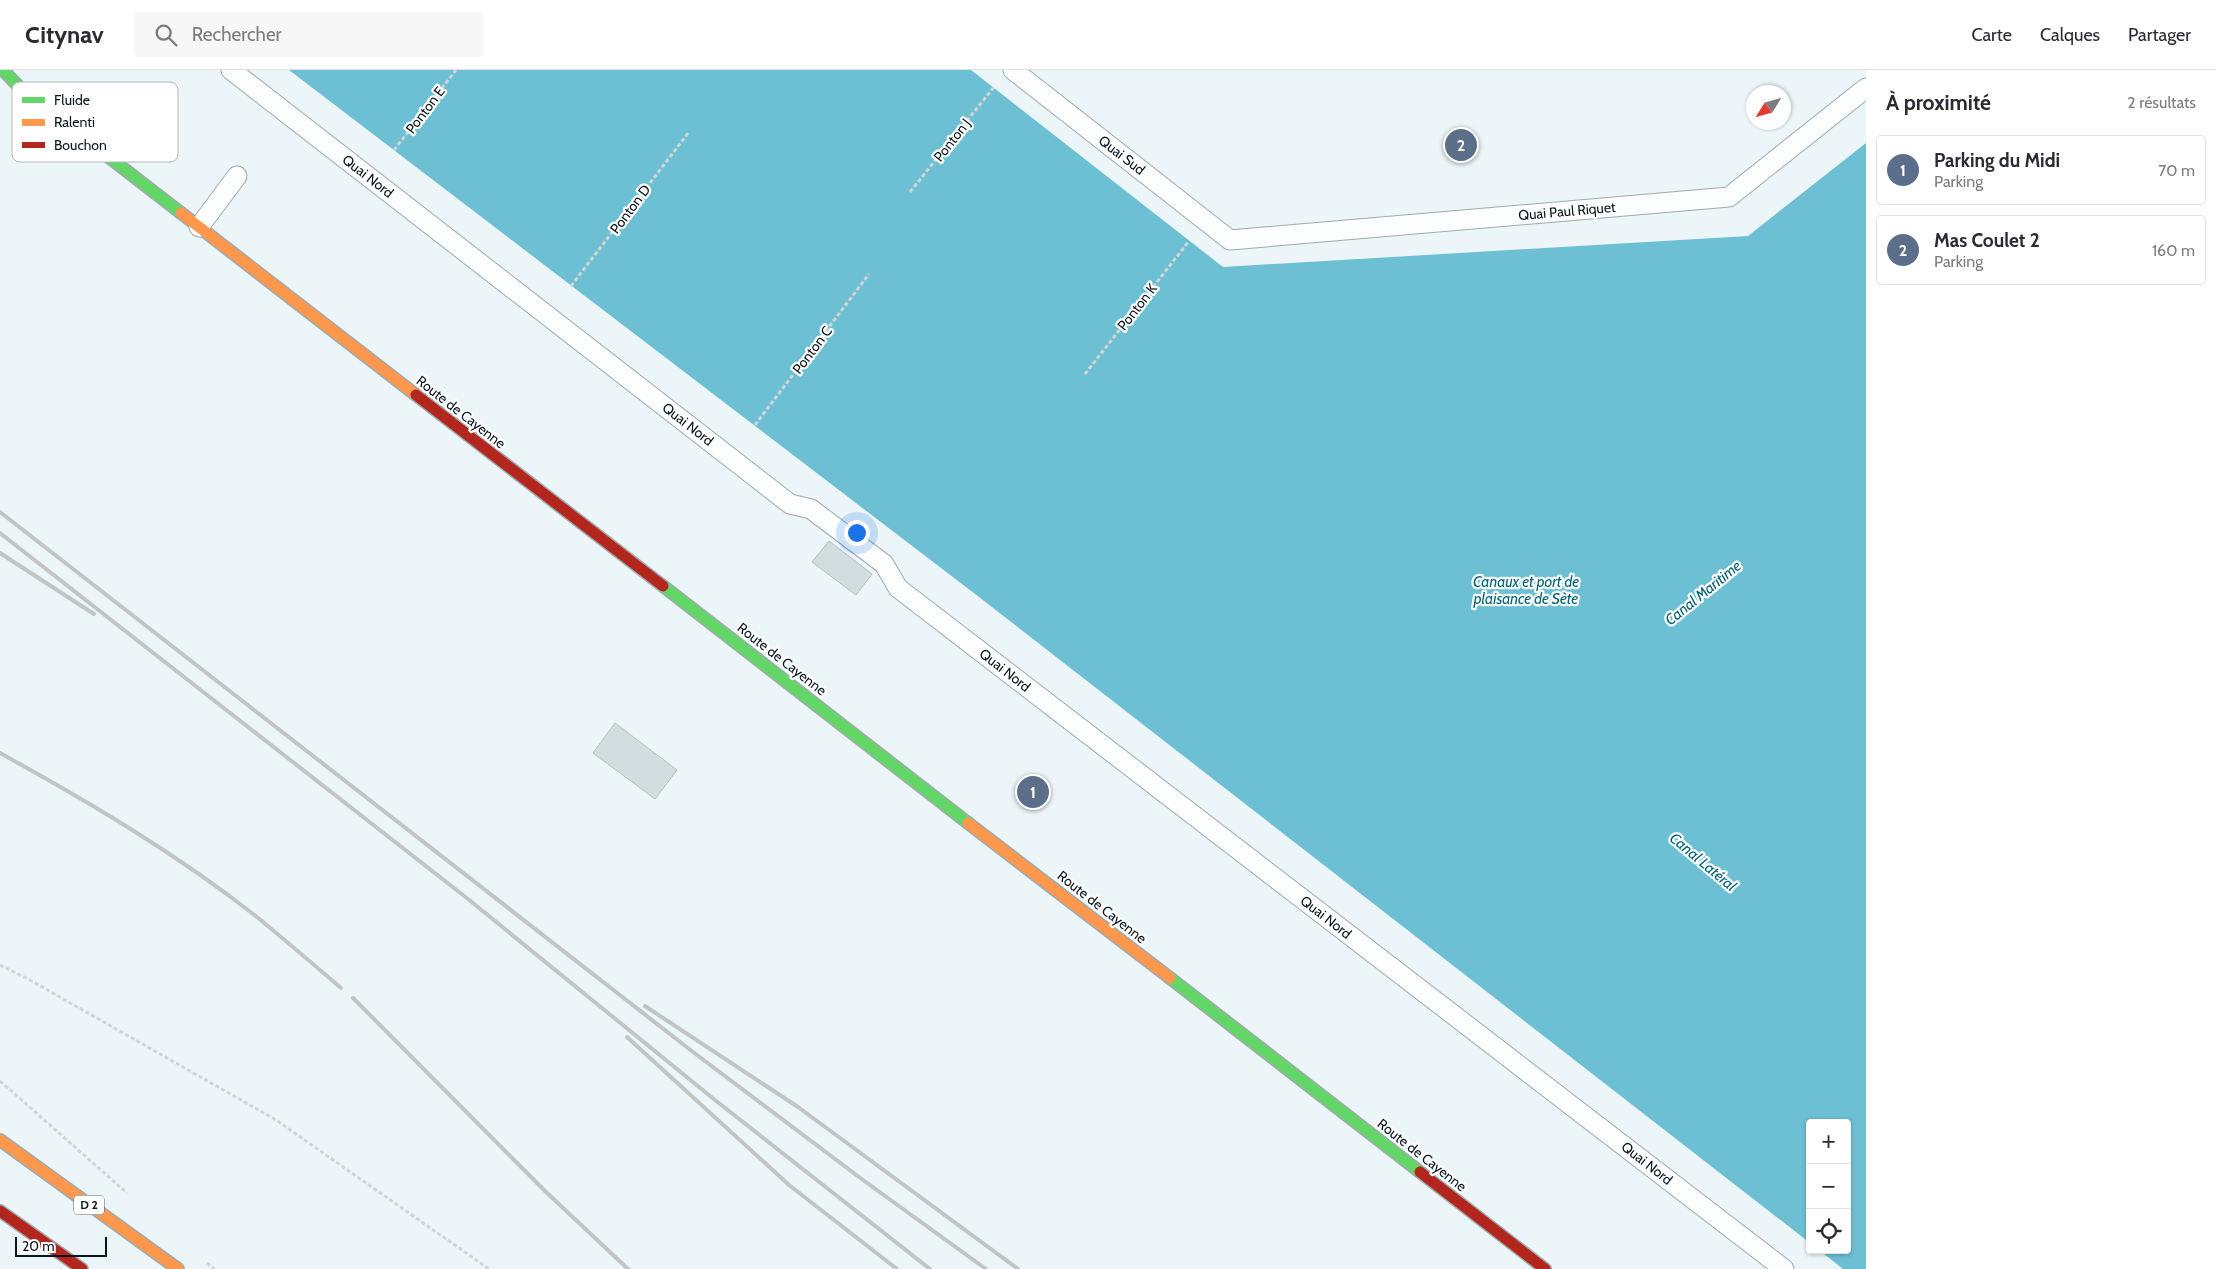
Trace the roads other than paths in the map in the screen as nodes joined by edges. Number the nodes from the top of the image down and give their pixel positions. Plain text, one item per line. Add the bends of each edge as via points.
1 (3, 70) edge
2 (231, 70) edge
3 (1013, 70) edge
4 (14, 82) edge
5 (1866, 88) edge
6 (115, 162) edge
7 (237, 176) dead end
8 (199, 227) junction
9 (1230, 240) joint
10 (0, 1140) edge
11 (0, 1211) edge
12 (82, 1269) edge
13 (178, 1269) edge
14 (1545, 1269) edge
15 (1784, 1269) edge

1 - 4 street, Route de Cayenne
2 - 15 lane, Quai Nord via 790,504 811,509 884,564 898,588
3 - 9 lane, Quai Sud
5 - 9 lane, Quai Paul Riquet via 1730,198
6 - 8 street, Route de Cayenne
7 - 8 lane
8 - 14 street, Route de Cayenne
10 - 13 street, D 2
11 - 12 street

